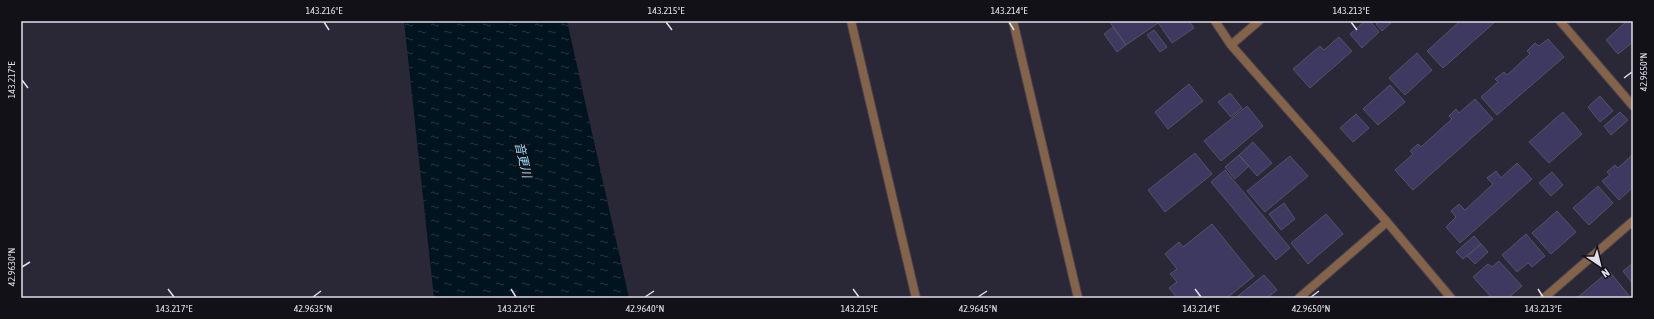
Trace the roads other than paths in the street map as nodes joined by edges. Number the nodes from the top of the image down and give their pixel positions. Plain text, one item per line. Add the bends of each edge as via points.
1 (851, 21) edge
2 (1014, 21) edge
3 (1215, 21) edge
4 (1259, 21) edge
5 (1560, 21) edge
6 (1231, 45) junction
7 (1633, 106) edge
8 (1633, 221) edge
9 (1387, 222) junction
10 (916, 298) edge
11 (1078, 298) edge
12 (1299, 298) edge
13 (1451, 298) edge
14 (1544, 298) edge

1 - 10 street
2 - 11 street
3 - 6 street
4 - 6 street
5 - 7 street
6 - 9 street
8 - 14 street
9 - 12 street
9 - 13 street

